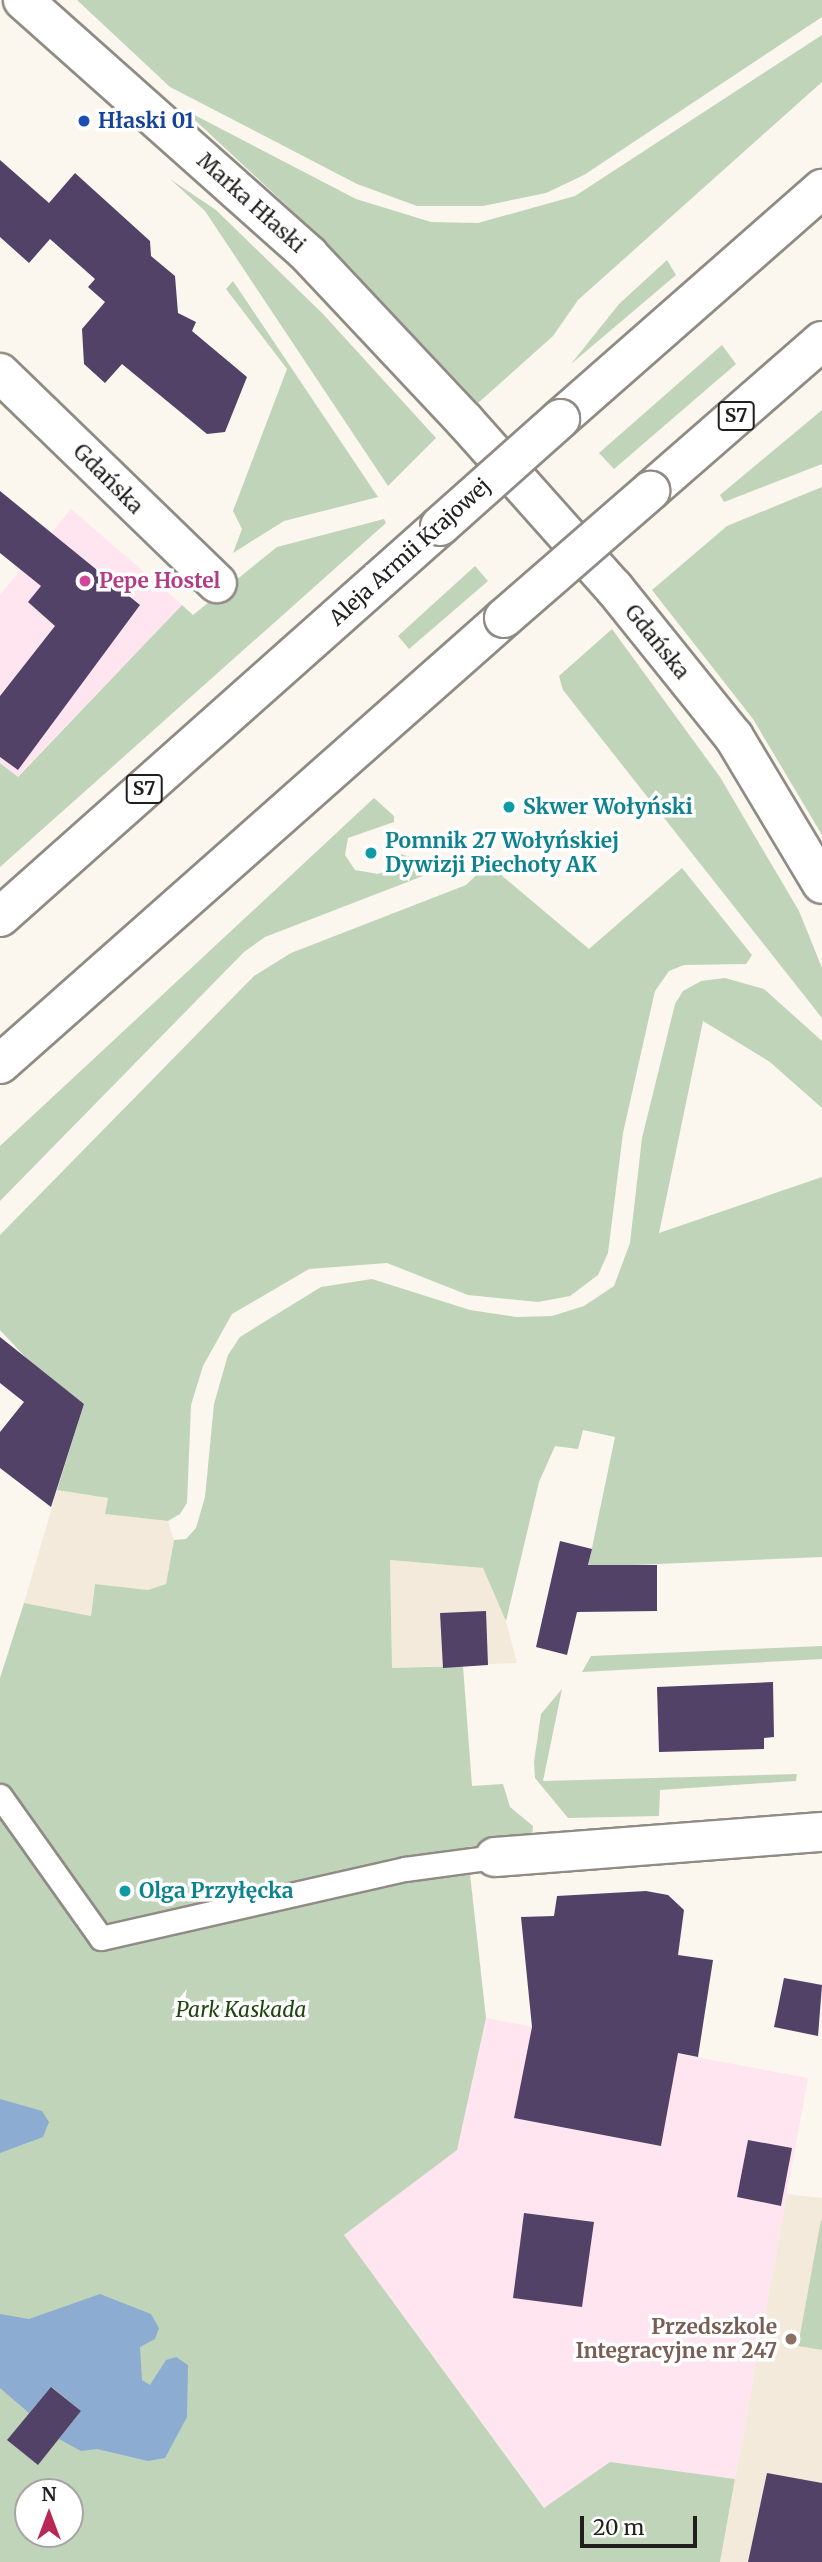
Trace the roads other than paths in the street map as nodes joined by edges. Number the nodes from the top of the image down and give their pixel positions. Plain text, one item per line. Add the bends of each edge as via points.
1 (23, 0) edge
2 (822, 189) edge
3 (822, 341) edge
4 (1, 375) edge
5 (465, 421) joint
6 (217, 583) dead end
7 (822, 884) edge
8 (0, 917) edge
9 (0, 1064) edge
10 (0, 1796) edge
11 (822, 1832) edge
12 (495, 1857) joint

1 - 5 main road, Marka Hłaski via 309,255
2 - 8 main road, Aleja Armii Krajowej / S7, bridge
3 - 9 main road, S7, bridge
4 - 6 main road, Gdańska
5 - 7 main road, Gdańska via 614,588 734,737
10 - 12 lane via 101,1938 392,1872
11 - 12 main road

